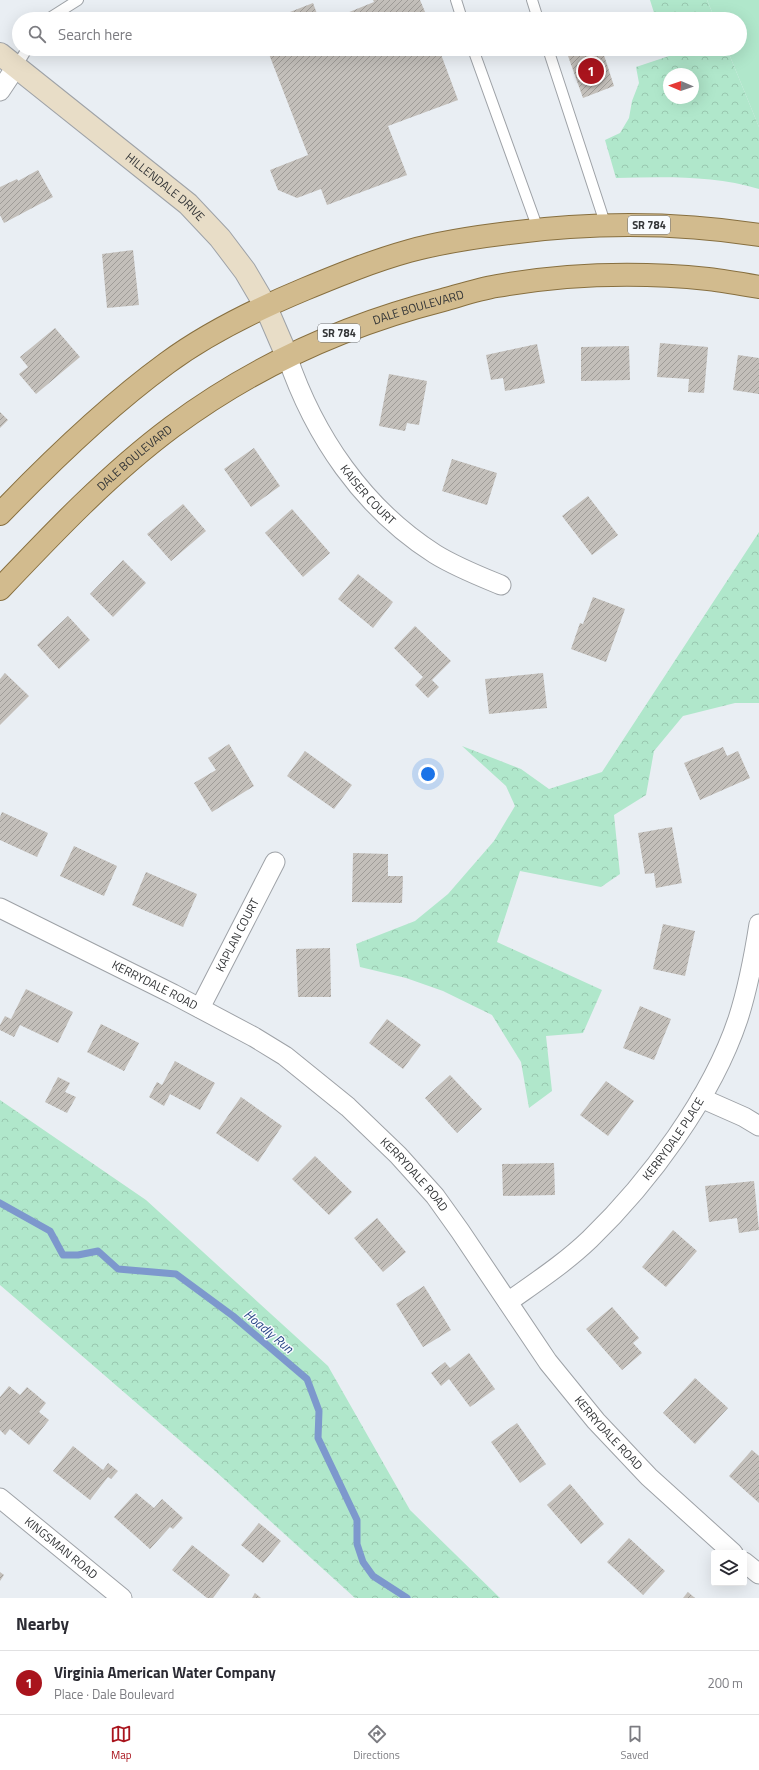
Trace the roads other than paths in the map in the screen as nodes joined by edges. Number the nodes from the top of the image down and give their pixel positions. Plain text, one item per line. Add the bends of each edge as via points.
1 (76, 0) edge
2 (456, 0) edge
3 (532, 0) edge
4 (58, 12) edge
5 (460, 12) edge
6 (536, 12) edge
7 (476, 56) edge
8 (550, 56) edge
9 (14, 57) edge
10 (0, 91) edge
11 (606, 226) junction
12 (538, 230) junction
13 (759, 235) edge
14 (759, 287) edge
15 (266, 305) junction
16 (287, 356) junction
17 (0, 514) edge
18 (501, 585) dead end
19 (0, 589) edge
20 (274, 862) dead end
21 (0, 908) edge
22 (759, 924) edge
23 (200, 1008) junction
24 (701, 1098) junction
25 (759, 1126) edge
26 (508, 1302) junction
27 (0, 1498) edge
28 (730, 1550) edge
29 (747, 1564) edge
30 (759, 1574) edge
31 (122, 1598) edge

1 - 4 lane
2 - 5 lane
3 - 6 lane
7 - 12 lane
8 - 11 lane
9 - 10 street
9 - 15 main road, HILLENDALE DRIVE via 188,204 220,238
11 - 12 main road, SR 784
11 - 13 main road, SR 784 via 667,225 723,229
12 - 15 main road, SR 784 via 470,238 410,251 351,270
14 - 16 main road, DALE BOULEVARD / SR 784 via 708,279 650,275 573,277 497,286 413,308 331,336
15 - 16 main road, HILLENDALE DRIVE
15 - 17 main road, SR 784 via 216,331 156,371 117,402
16 - 18 street, KAISER COURT via 319,431 345,470 368,498 400,528 436,554
16 - 19 main road, DALE BOULEVARD / SR 784 via 226,390 172,426 121,468
20 - 23 street, KAPLAN COURT
21 - 23 street, KERRYDALE ROAD
22 - 24 street, KERRYDALE PLACE via 751,971 738,1019 723,1057
23 - 26 street, KERRYDALE ROAD via 285,1056 348,1108 398,1155 435,1196
24 - 25 street
24 - 26 street, KERRYDALE PLACE via 658,1163 629,1198 589,1240 555,1269
26 - 28 street, KERRYDALE ROAD via 572,1393 622,1451 648,1478
27 - 31 street, KINGSMAN ROAD
29 - 30 street

